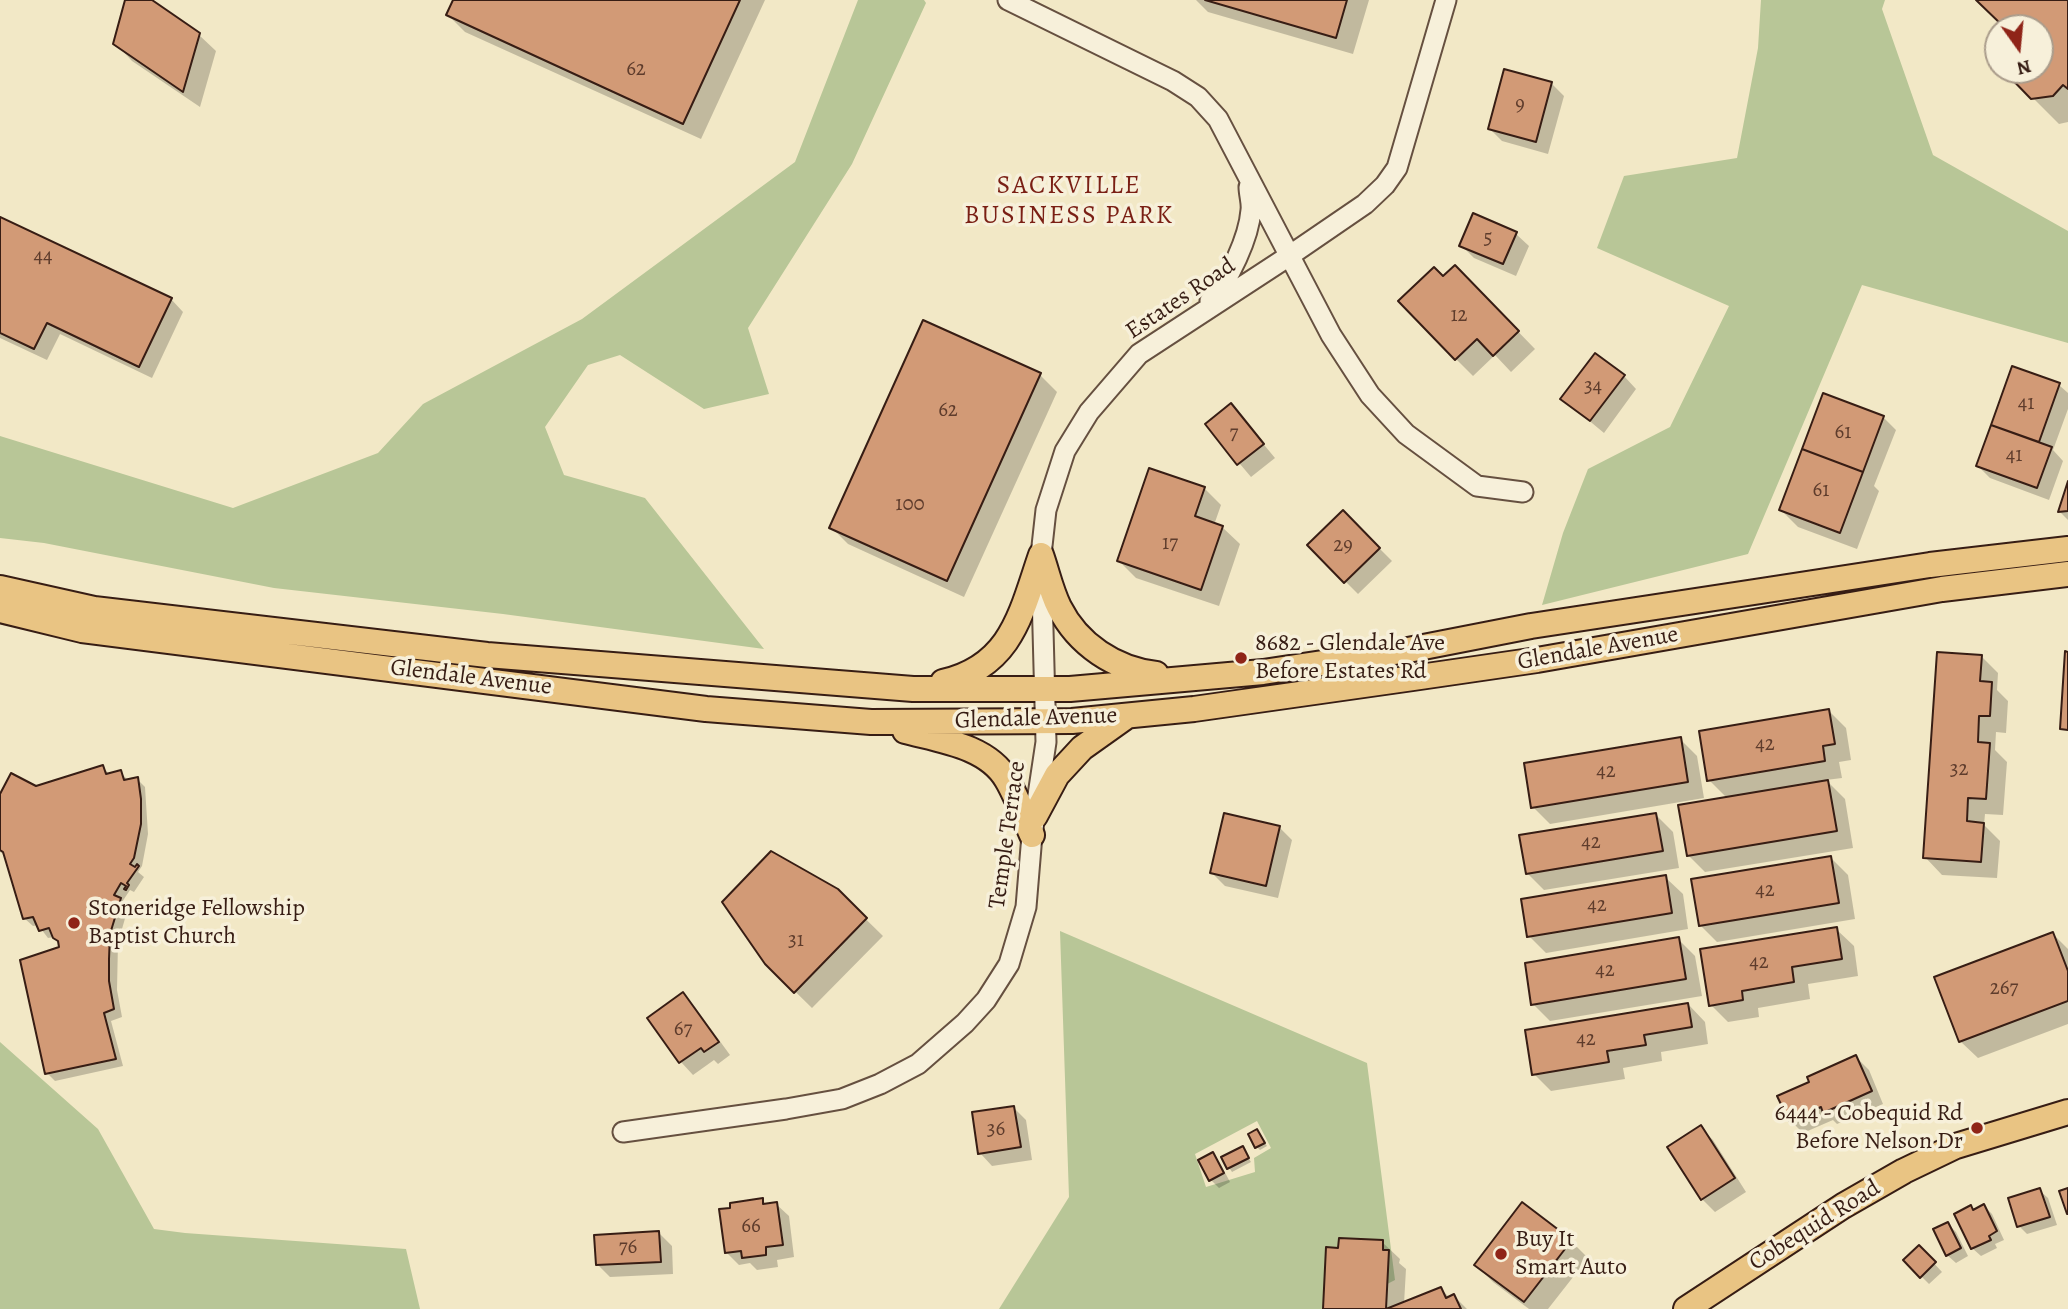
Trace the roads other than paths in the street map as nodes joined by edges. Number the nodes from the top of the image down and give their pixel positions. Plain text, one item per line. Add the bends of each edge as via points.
1 (1009, 0) edge
2 (1446, 0) edge
3 (1247, 176) junction
4 (1289, 256) junction
5 (1198, 315) junction
6 (1523, 492) dead end
7 (2068, 549) edge
8 (1041, 555) junction
9 (2068, 574) edge
10 (0, 587) edge
11 (0, 610) edge
12 (1191, 678) junction
13 (1045, 688) junction
14 (913, 689) junction
15 (1127, 716) junction
16 (1046, 721) junction
17 (871, 722) junction
18 (1034, 826) junction
19 (2068, 1112) edge
20 (622, 1132) dead end
21 (1686, 1309) edge

1 - 3 street via 1198,97 1218,119
2 - 4 street, Estates Road via 1396,168 1365,204
3 - 4 street
3 - 5 street via 1251,210 1241,248 1229,277
4 - 5 street, Estates Road
4 - 6 street via 1370,395 1406,434 1477,486
5 - 8 street, Estates Road via 1139,354 1089,412 1065,451 1046,510
7 - 12 main road, Glendale Avenue via 1930,565 1276,670
8 - 12 main road via 1060,608 1086,643 1115,664
8 - 13 street, Estates Road
8 - 14 main road via 1004,647 973,672
9 - 15 main road, Glendale Avenue via 1942,589 1537,660
10 - 14 main road, Glendale Avenue via 94,609 487,655
11 - 17 main road, Glendale Avenue via 95,632 706,709
12 - 13 main road, Glendale Avenue
13 - 14 main road, Glendale Avenue
13 - 16 street, Temple Terrace
15 - 16 main road, Glendale Avenue
15 - 18 main road via 1083,748 1057,775
16 - 17 main road, Glendale Avenue
16 - 18 street, Temple Terrace
17 - 18 main road via 965,747 994,764
18 - 20 street, Temple Terrace via 1026,907 1009,964 986,1000 918,1065 842,1099
19 - 21 main road, Cobequid Road via 1956,1146 1904,1171

